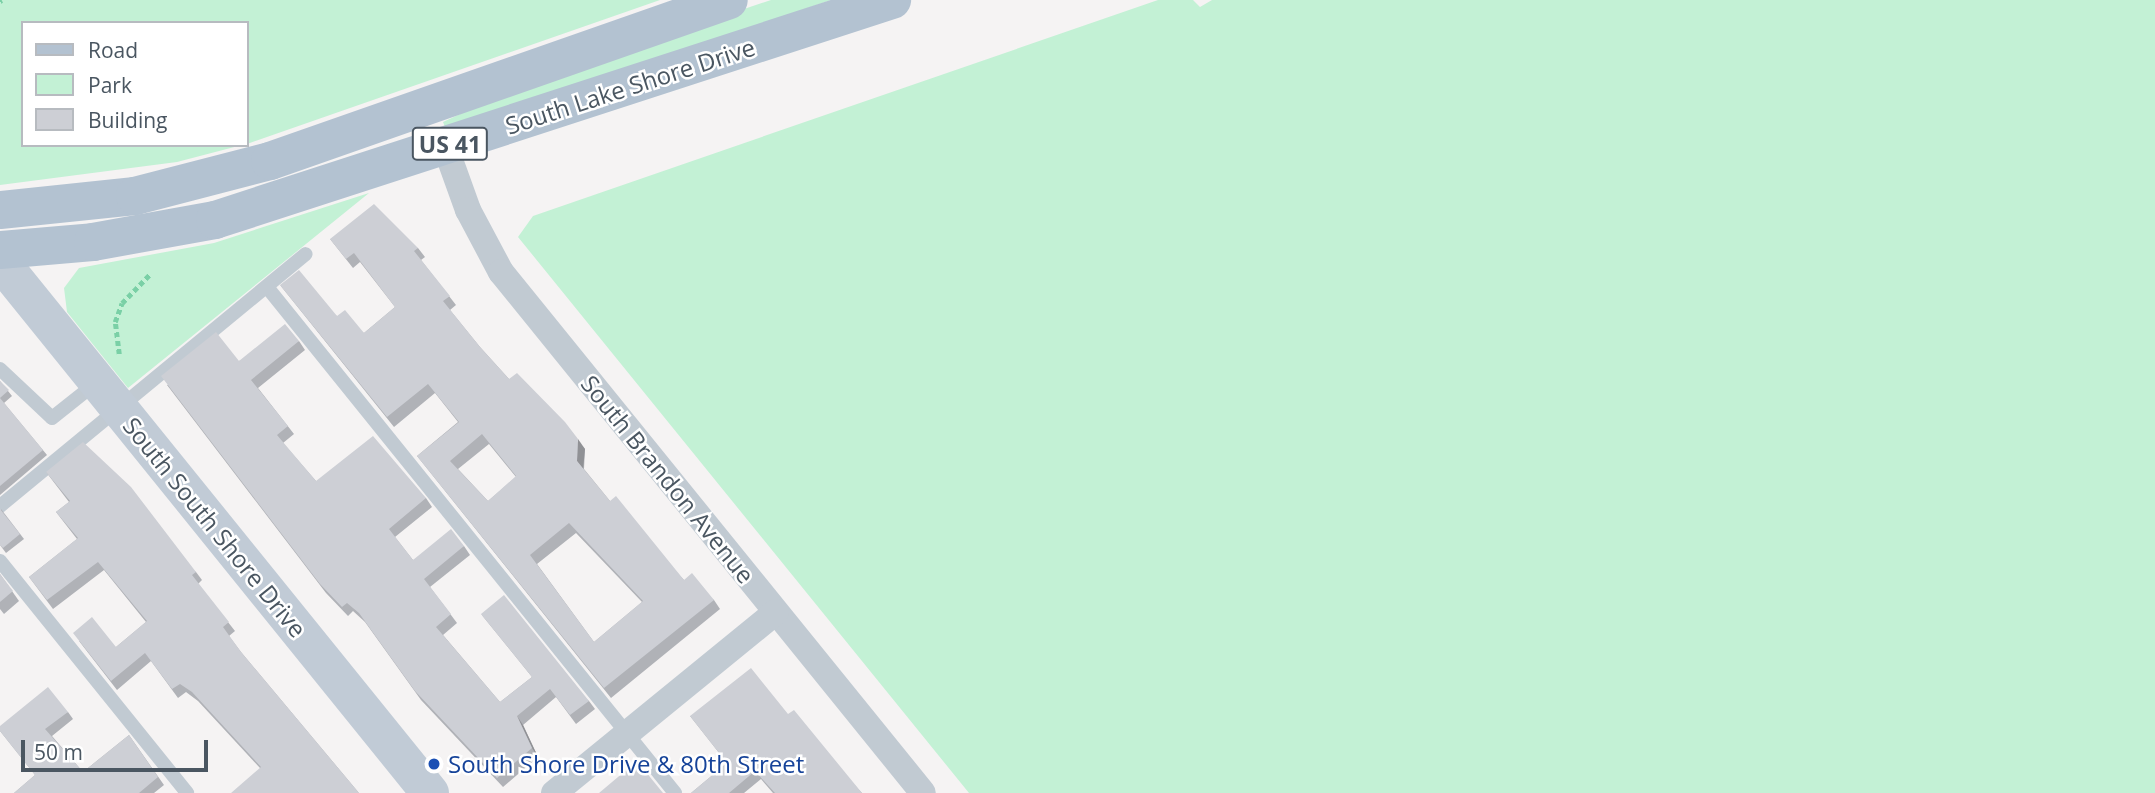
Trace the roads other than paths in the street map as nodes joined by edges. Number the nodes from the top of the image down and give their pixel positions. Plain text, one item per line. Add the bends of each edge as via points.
1 (729, 0) edge
2 (892, 0) edge
3 (445, 146) junction
4 (14, 210) edge
5 (0, 241) edge
6 (0, 250) edge
7 (306, 254) dead end
8 (0, 261) edge
9 (267, 287) junction
10 (0, 369) edge
11 (112, 381) junction
12 (0, 506) edge
13 (0, 561) edge
14 (776, 612) junction
15 (627, 733) junction
16 (187, 793) edge
17 (430, 793) edge
18 (554, 793) edge
19 (675, 793) edge
20 (923, 793) edge

1 - 4 main road, South Lake Shore Drive / US 41 via 270,161 147,194
2 - 3 main road, South Lake Shore Drive / US 41
3 - 6 main road, South Lake Shore Drive / US 41 via 215,219 93,242
3 - 14 street, South Brandon Avenue via 468,210 501,272
4 - 5 street
7 - 9 lane
8 - 11 street, South South Shore Drive
9 - 11 lane
9 - 15 lane
10 - 11 lane via 52,418
11 - 12 lane
11 - 17 street, South South Shore Drive
13 - 16 lane
14 - 15 street
14 - 20 street, South Brandon Avenue
15 - 18 street
15 - 19 lane

